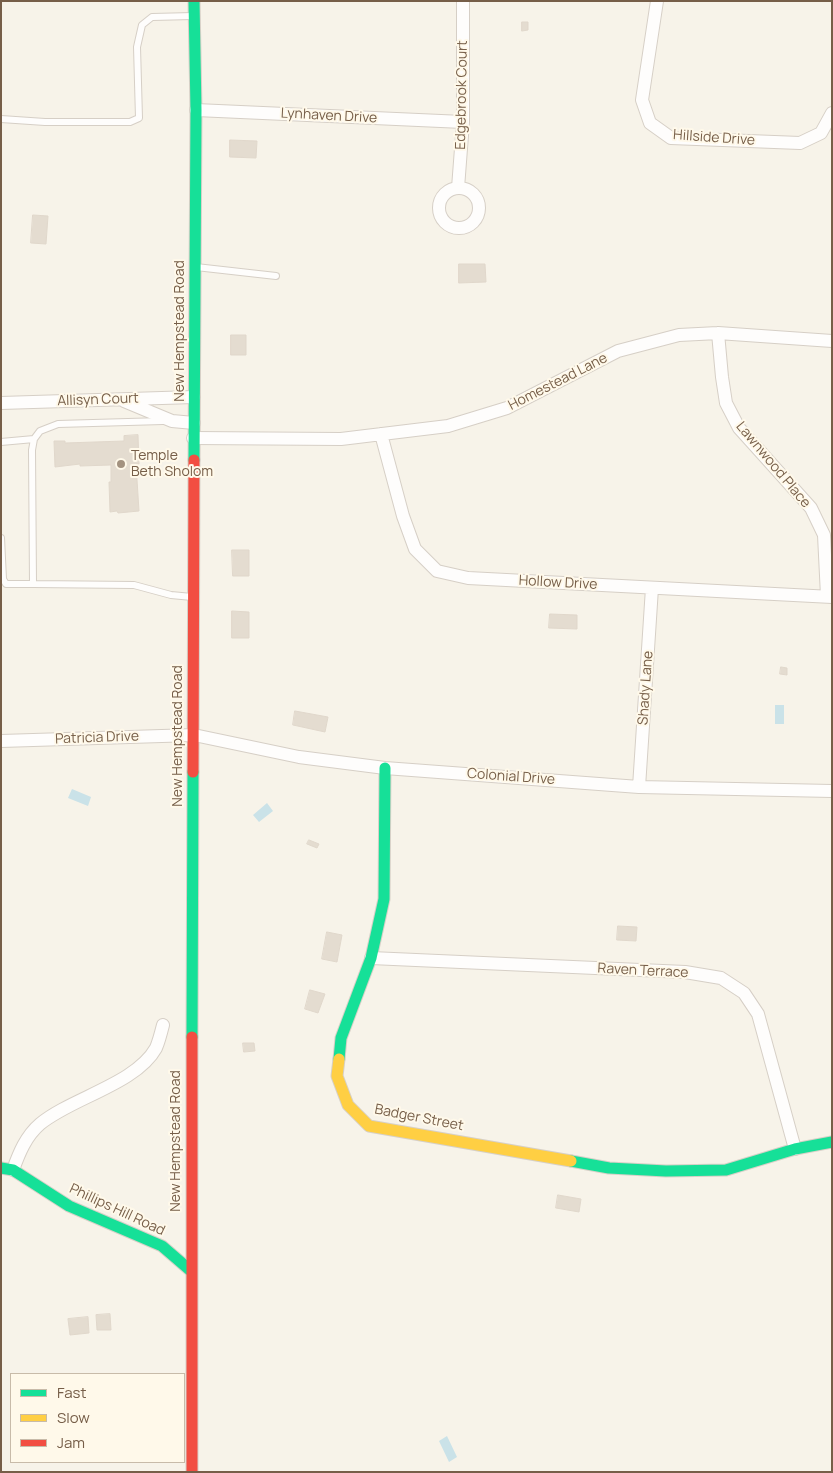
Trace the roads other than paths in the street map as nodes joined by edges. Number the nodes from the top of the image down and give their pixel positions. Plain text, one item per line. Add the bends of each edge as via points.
1 (194, 1) edge
2 (463, 1) edge
3 (657, 1) edge
4 (194, 16) junction
5 (196, 110) junction
6 (832, 114) edge
7 (1, 119) edge
8 (463, 122) junction
9 (458, 188) dead end
10 (195, 267) junction
11 (276, 276) dead end
12 (718, 333) junction
13 (832, 341) edge
14 (194, 398) junction
15 (119, 399) junction
16 (1, 403) edge
17 (172, 420) junction
18 (194, 423) junction
19 (381, 434) junction
20 (193, 438) junction
21 (34, 439) junction
22 (1, 442) edge
23 (1, 538) edge
24 (33, 584) junction
25 (652, 588) junction
26 (829, 596) edge
27 (194, 598) junction
28 (194, 735) junction
29 (1, 741) edge
30 (385, 768) junction
31 (639, 787) junction
32 (832, 790) edge
33 (371, 958) junction
34 (162, 1025) dead end
35 (832, 1142) edge
36 (795, 1149) junction
37 (7, 1169) edge
38 (191, 1271) junction
39 (192, 1472) edge

1 - 4 street, New Hempstead Road
2 - 8 street, Edgebrook Court
3 - 6 street, Hillside Drive via 642,100 650,123 671,138 800,143 821,133
4 - 5 street, New Hempstead Road
4 - 7 lane via 152,17 142,25 137,47 139,118 130,122
5 - 8 street, Lynhaven Drive
5 - 10 street, New Hempstead Road
8 - 9 street, Edgebrook Court
10 - 11 lane
10 - 14 street, New Hempstead Road
12 - 13 street, Homestead Lane
12 - 19 street, Homestead Lane via 679,335 618,351 508,408 448,426
12 - 26 street, Lawnwood Place via 726,403 739,428 811,508 824,536
14 - 15 street, Allisyn Court
14 - 18 street, New Hempstead Road
15 - 16 street, Allisyn Court
15 - 17 street
17 - 18 street
17 - 21 lane via 58,424 40,431
18 - 20 street, New Hempstead Road
19 - 20 street, Homestead Lane via 341,439
19 - 25 street, Hollow Drive via 415,549 437,571 468,578
20 - 27 street, New Hempstead Road
21 - 22 lane
21 - 24 lane
23 - 24 lane via 6,584
24 - 27 lane via 134,586
25 - 26 street, Hollow Drive
25 - 31 street, Shady Lane
27 - 28 street, New Hempstead Road
28 - 29 street, Patricia Drive
28 - 30 street, Colonial Drive via 299,757
28 - 38 street, New Hempstead Road
30 - 31 street, Colonial Drive
30 - 33 street, Badger Street via 384,899
31 - 32 street, Colonial Drive
33 - 36 street, Raven Terrace via 685,972 721,978 744,992 758,1014
33 - 36 street, Badger Street via 342,1038 337,1076 348,1105 369,1126 610,1168 726,1170
34 - 37 street via 156,1048 139,1067 39,1125
35 - 36 street, Badger Street
37 - 38 street, Phillips Hill Road via 69,1206 162,1246
38 - 39 street, New Hempstead Road

